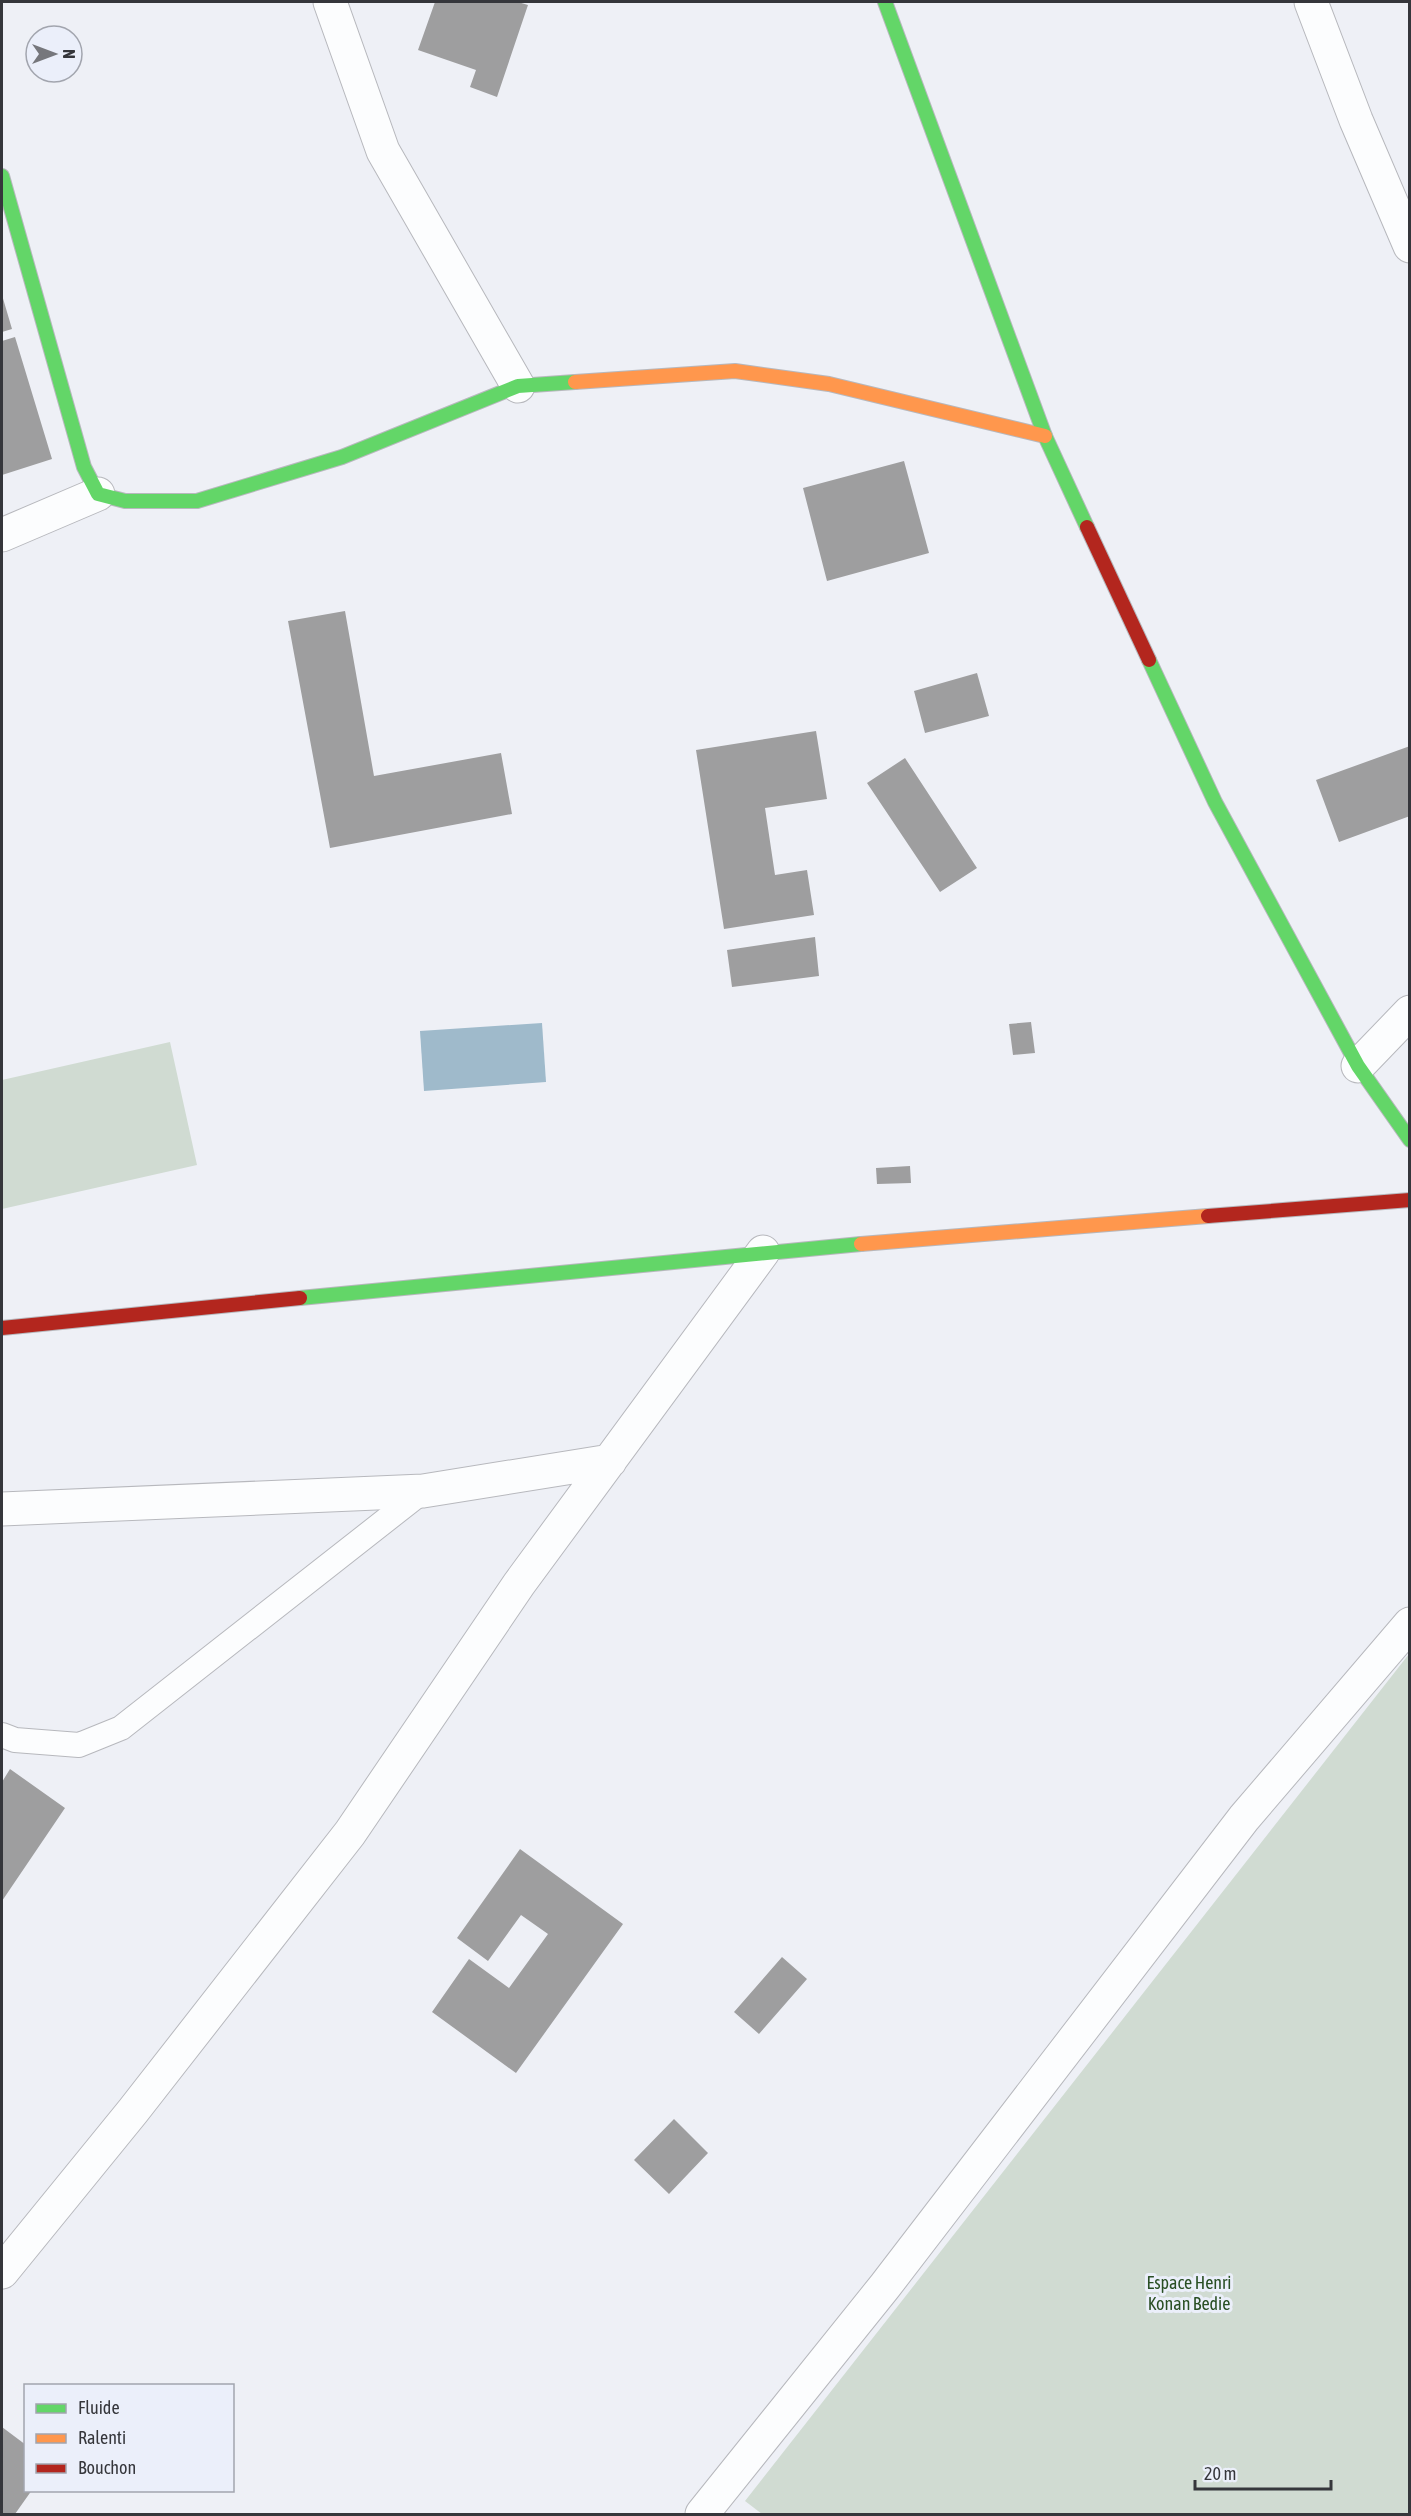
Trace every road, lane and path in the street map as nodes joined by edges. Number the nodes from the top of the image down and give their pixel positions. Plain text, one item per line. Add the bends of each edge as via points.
1 (330, 2) edge
2 (885, 2) edge
3 (1311, 2) edge
4 (2, 176) edge
5 (1410, 246) edge
6 (518, 386) junction
7 (1045, 436) junction
8 (98, 494) junction
9 (2, 535) edge
10 (1410, 1012) edge
11 (1358, 1066) junction
12 (1410, 1140) edge
13 (1410, 1200) edge
14 (763, 1252) junction
15 (2, 1328) edge
16 (610, 1461) junction
17 (423, 1491) junction
18 (2, 1509) edge
19 (1410, 1624) edge
20 (2, 1735) edge
21 (2, 2272) edge
22 (702, 2514) edge

1 - 6 street via 383,151
2 - 7 street
3 - 5 street
4 - 8 street via 84,467
6 - 7 street via 735,371 829,384
6 - 8 street via 342,457 197,501 125,501
7 - 11 street via 1215,802
8 - 9 street
10 - 11 street
11 - 12 street
13 - 14 street
14 - 15 street
14 - 16 street
16 - 17 street
16 - 21 street via 513,1594 350,1833
17 - 18 street
17 - 20 lane via 121,1728 79,1745 15,1740
19 - 22 street via 1244,1818 885,2286

